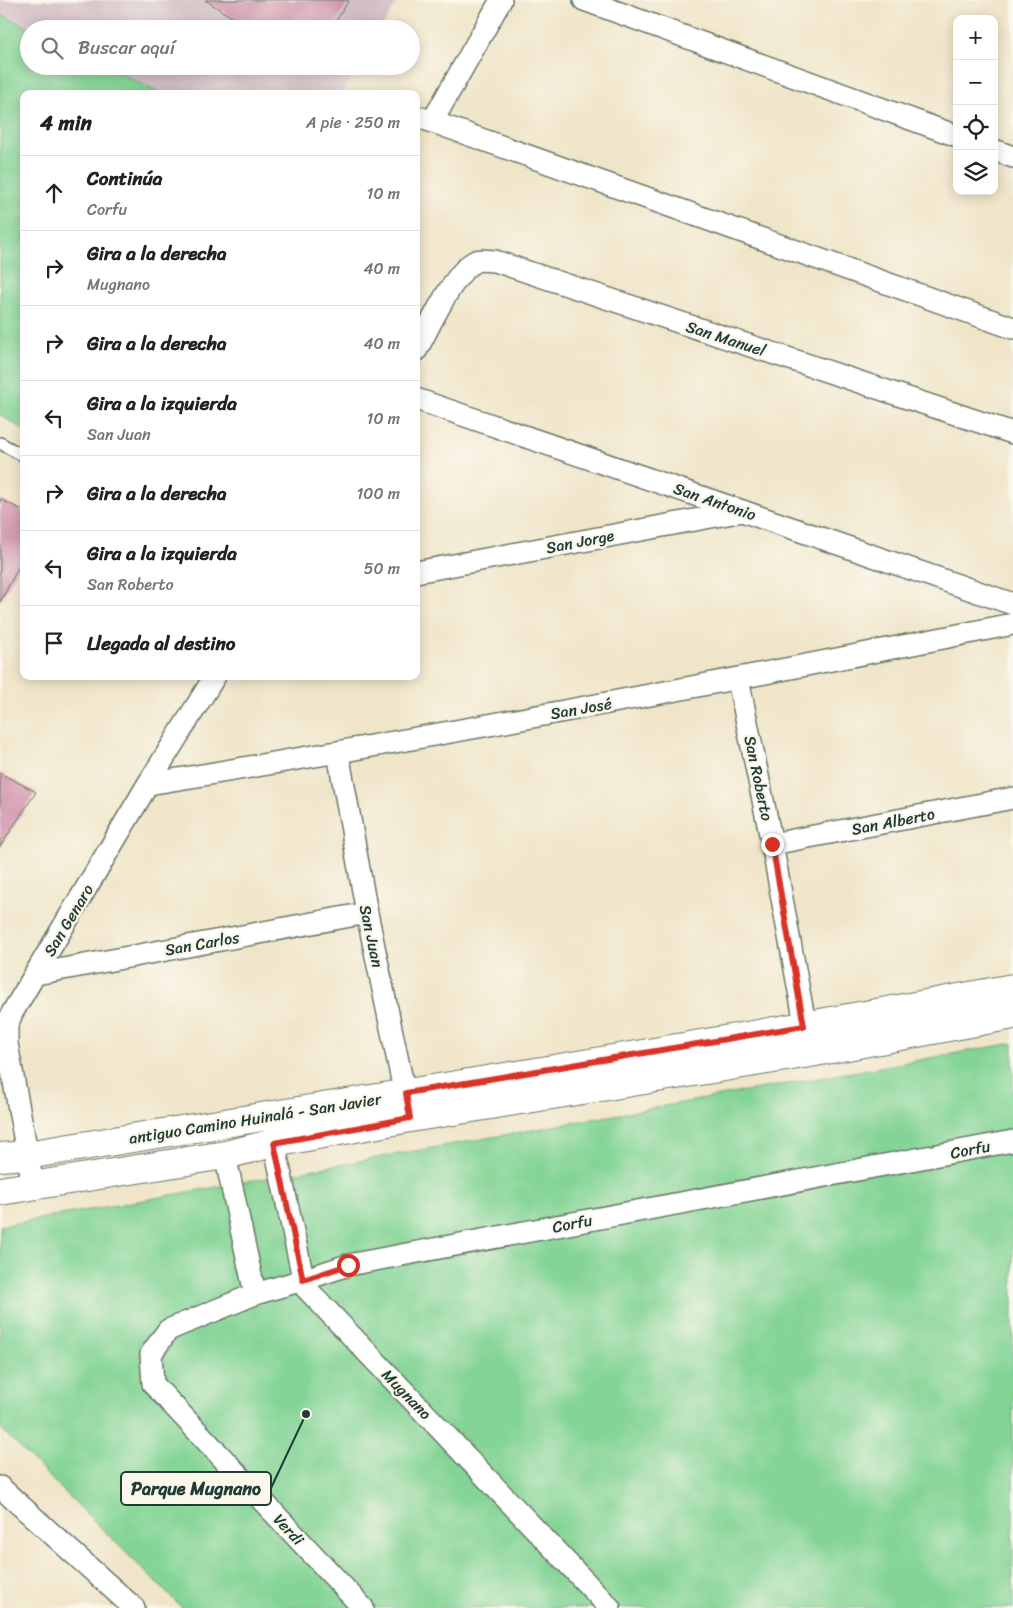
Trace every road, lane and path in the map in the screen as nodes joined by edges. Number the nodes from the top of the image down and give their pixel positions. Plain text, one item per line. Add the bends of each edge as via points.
1 (501, 0) edge
2 (584, 0) edge
3 (424, 119) edge
4 (953, 135) edge
5 (998, 151) edge
6 (1013, 157) edge
7 (1013, 328) edge
8 (420, 344) edge
9 (420, 400) edge
10 (1013, 433) edge
11 (0, 443) edge
12 (20, 454) edge
13 (743, 511) junction
14 (420, 571) edge
15 (1013, 604) edge
16 (1013, 624) edge
17 (738, 679) junction
18 (213, 680) edge
19 (338, 753) junction
20 (148, 784) junction
21 (1013, 798) edge
22 (772, 844) junction
23 (367, 913) junction
24 (36, 974) junction
25 (1013, 988) edge
26 (1013, 1014) edge
27 (804, 1026) junction
28 (810, 1053) junction
29 (408, 1105) junction
30 (1013, 1141) edge
31 (274, 1143) junction
32 (27, 1155) junction
33 (225, 1155) junction
34 (0, 1158) edge
35 (33, 1185) junction
36 (0, 1191) edge
37 (303, 1280) junction
38 (255, 1294) junction
39 (151, 1354) joint
40 (0, 1487) edge
41 (134, 1608) edge
42 (363, 1608) edge
43 (610, 1608) edge

1 - 3 street
2 - 4 street
3 - 7 street
5 - 6 street
8 - 10 street, San Manuel via 449,290 465,270 474,262 495,261
9 - 13 street, San Antonio
11 - 12 lane
13 - 14 street, San Jorge
13 - 15 street, San Antonio
16 - 17 street, San José
17 - 19 street, San José
17 - 22 street, San Roberto
18 - 20 street, San Genaro
19 - 20 street, San José
19 - 23 street, San Juan
20 - 24 street, San Genaro
21 - 22 street, San Alberto
22 - 27 street, San Roberto
23 - 24 street, San Carlos
23 - 29 street, San Juan
24 - 32 street, San Genaro via 7,1026 7,1044
25 - 27 main road, antiguo Camino Huinalá - San Javier
26 - 28 main road
27 - 28 street, San Roberto
27 - 29 main road, antiguo Camino Huinalá - San Javier
28 - 29 main road
29 - 31 main road
29 - 32 main road, antiguo Camino Huinalá - San Javier
30 - 37 street, Corfu via 348,1265
31 - 33 main road
31 - 37 street, Mugnano
32 - 34 main road, antiguo Camino Huinalá - San Javier
32 - 35 street, San Genaro
33 - 35 main road
33 - 38 street
35 - 36 main road
37 - 38 street, Corfu
37 - 43 street, Mugnano via 305,1287
38 - 39 street, Corfu via 168,1330
39 - 42 street, Verdi via 153,1384
40 - 41 street

